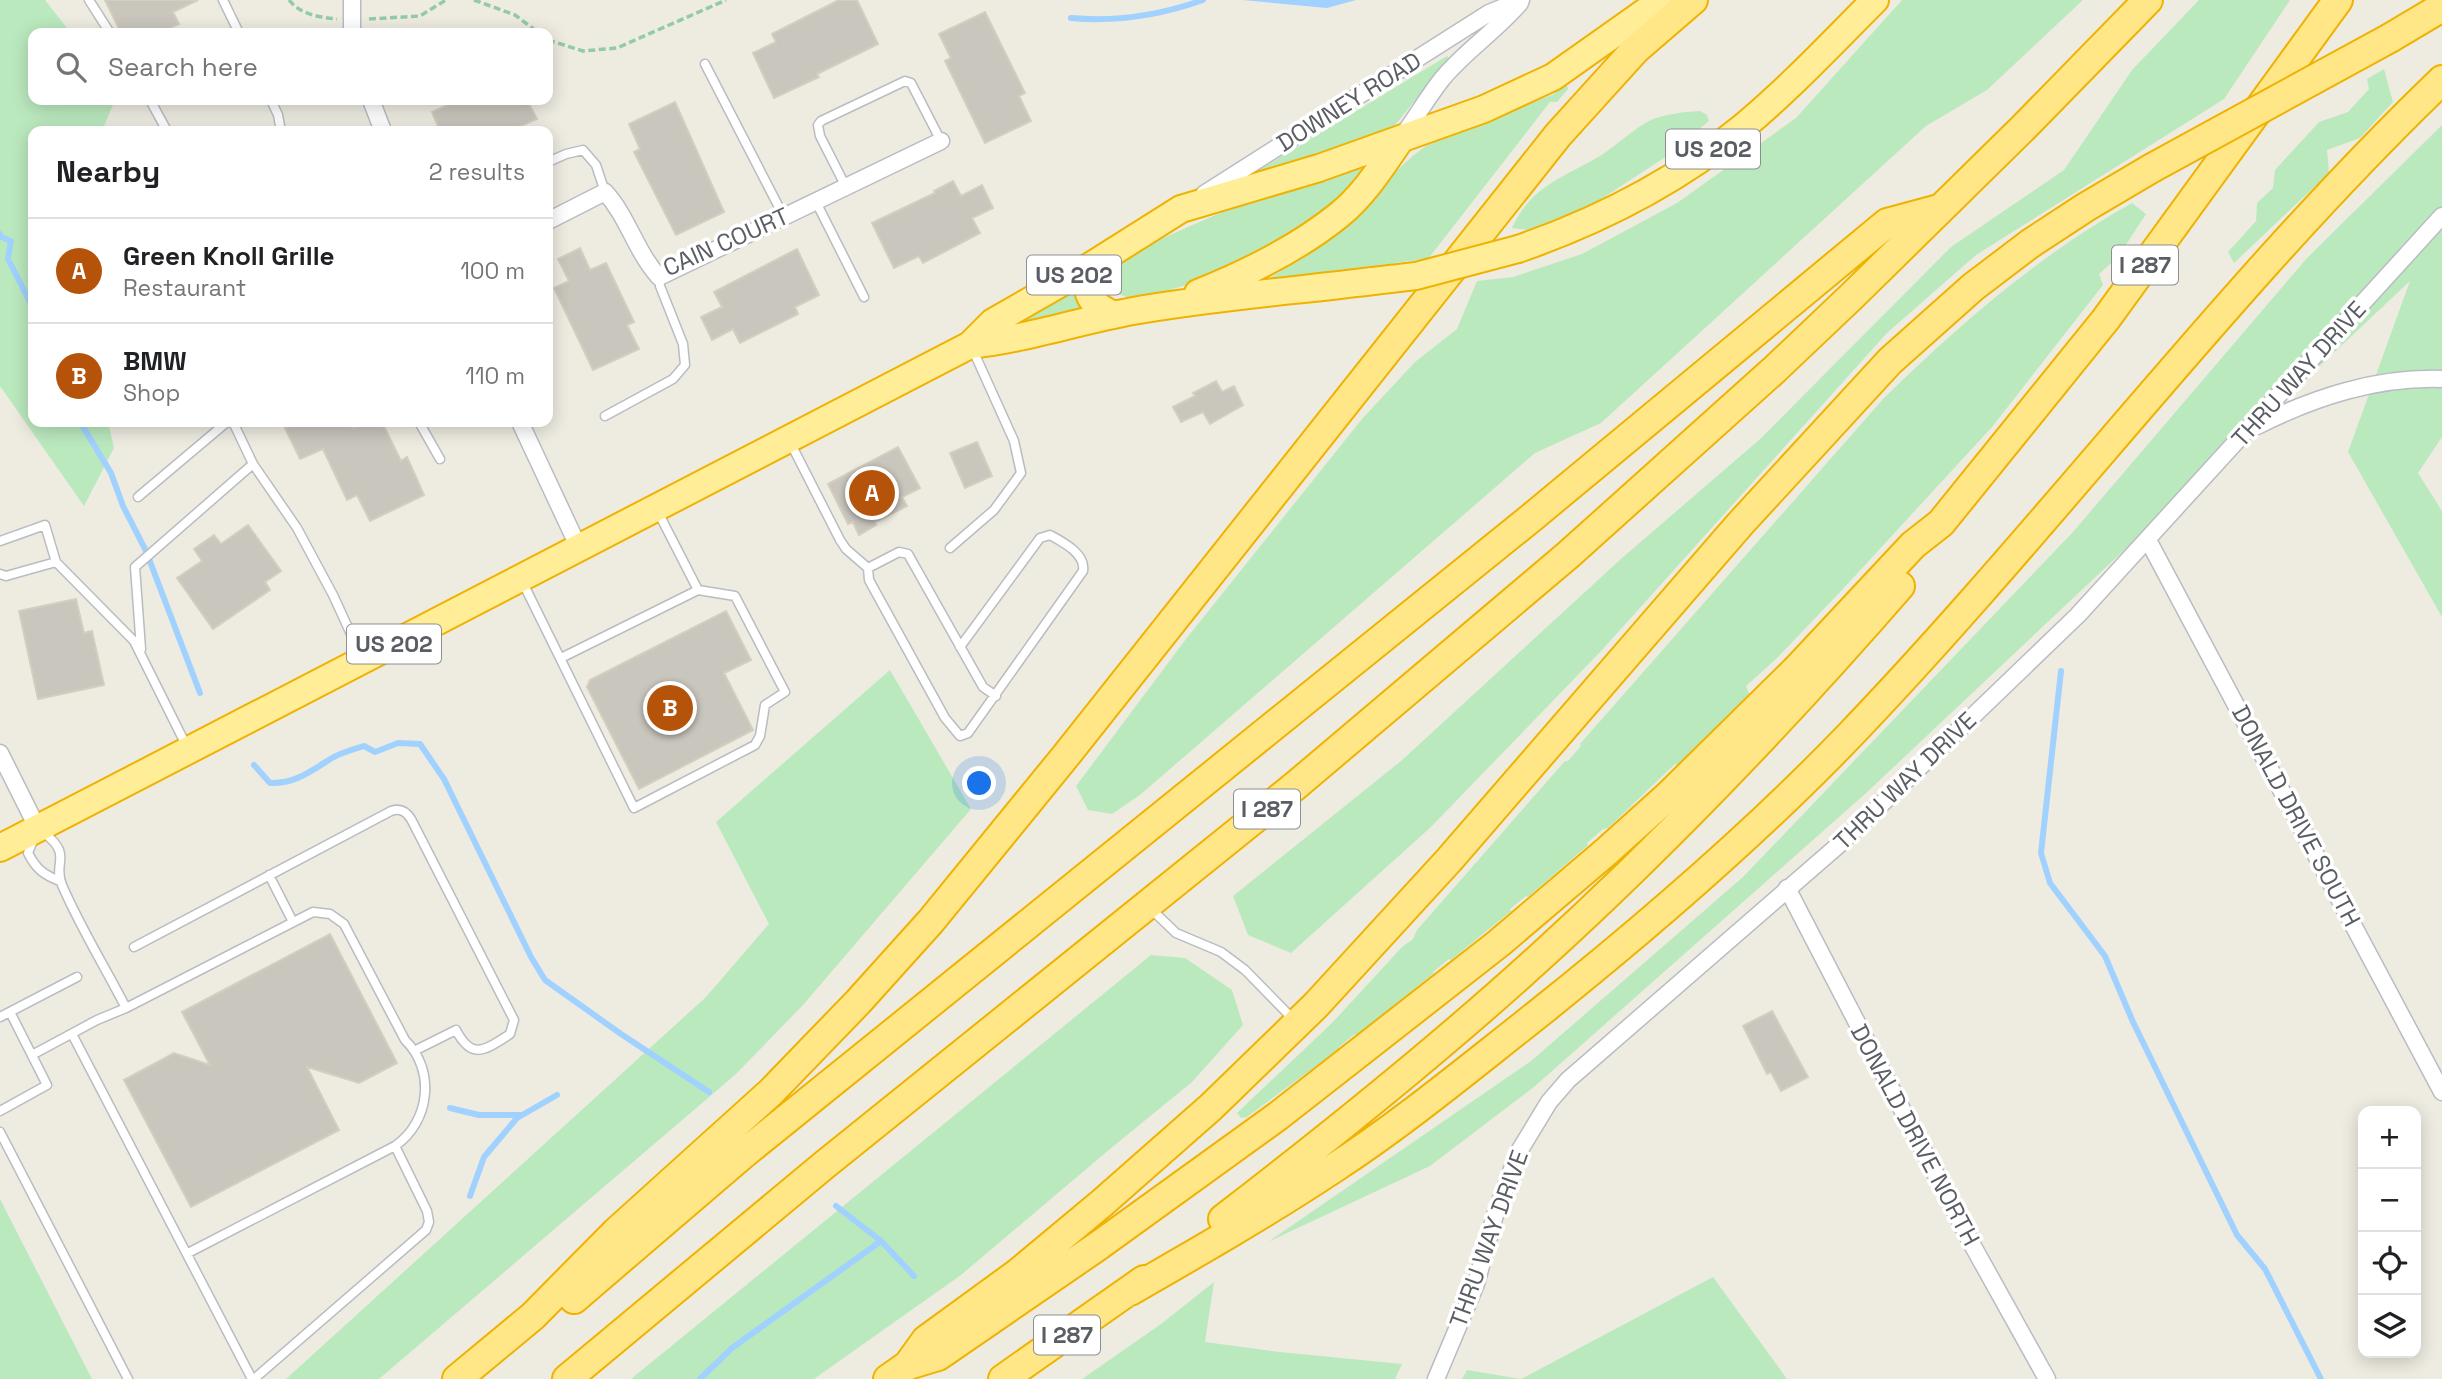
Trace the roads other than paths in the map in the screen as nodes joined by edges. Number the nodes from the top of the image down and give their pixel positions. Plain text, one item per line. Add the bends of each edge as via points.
1 (89, 0) edge
2 (223, 0) edge
3 (352, 0) edge
4 (1521, 0) edge
5 (1662, 0) edge
6 (1693, 0) edge
7 (1875, 0) edge
8 (2148, 0) edge
9 (2339, 0) edge
10 (2442, 8) edge
11 (107, 28) edge
12 (237, 28) edge
13 (352, 28) edge
14 (705, 64) dead end
15 (2442, 80) edge
16 (154, 105) edge
17 (273, 105) edge
18 (373, 105) edge
19 (164, 126) edge
20 (280, 126) edge
21 (381, 126) edge
22 (1400, 140) junction
23 (941, 141) joint
24 (553, 160) edge
25 (846, 187) junction
26 (605, 192) junction
27 (816, 202) junction
28 (1941, 208) junction
29 (1181, 209) junction
30 (2442, 216) edge
31 (784, 217) junction
32 (553, 218) edge
33 (1089, 267) junction
34 (659, 278) junction
35 (864, 297) dead end
36 (1167, 305) junction
37 (1114, 315) junction
38 (970, 345) junction
39 (2442, 379) edge
40 (605, 415) dead end
41 (221, 427) edge
42 (235, 427) edge
43 (422, 427) edge
44 (522, 427) edge
45 (2248, 430) junction
46 (788, 438) junction
47 (440, 459) dead end
48 (253, 464) junction
49 (138, 497) dead end
50 (656, 508) junction
51 (1941, 523) junction
52 (2148, 540) junction
53 (0, 541) edge
54 (579, 548) junction
55 (950, 548) dead end
56 (57, 562) junction
57 (869, 568) junction
58 (0, 574) edge
59 (521, 578) junction
60 (698, 590) junction
61 (960, 647) junction
62 (141, 652) junction
63 (561, 658) junction
64 (363, 660) junction
65 (996, 696) junction
66 (0, 752) edge
67 (189, 752) junction
68 (38, 828) junction
69 (0, 848) edge
70 (269, 876) junction
71 (60, 881) junction
72 (1787, 888) junction
73 (1148, 906) junction
74 (293, 922) junction
75 (134, 947) dead end
76 (77, 977) dead end
77 (126, 1008) junction
78 (10, 1012) junction
79 (0, 1017) edge
80 (1297, 1023) junction
81 (72, 1034) junction
82 (415, 1050) junction
83 (32, 1055) junction
84 (2442, 1092) edge
85 (0, 1111) edge
86 (0, 1132) edge
87 (395, 1146) junction
88 (188, 1253) junction
89 (1130, 1291) junction
90 (533, 1316) junction
91 (898, 1372) edge
92 (128, 1379) edge
93 (253, 1379) edge
94 (457, 1379) edge
95 (567, 1379) edge
96 (1003, 1379) edge
97 (1436, 1379) edge
98 (2047, 1379) edge

1 - 11 lane
2 - 12 lane
3 - 13 street
4 - 22 street, DOWNEY ROAD via 1442,79
4 - 29 street, DOWNEY ROAD via 1489,13
5 - 22 highway, US 202 via 1553,77
6 - 90 highway via 1635,50 1558,135 931,921 771,1092 616,1233
7 - 36 highway, US 202, bridge via 1769,104 1702,157 1656,187 1558,236 1416,276
8 - 28 highway, I 287
9 - 51 highway, I 287 via 2106,318
10 - 80 highway, bridge via 2086,207 1944,311 1890,361 1765,496 1450,860
14 - 31 lane
15 - 89 highway via 2331,193 2174,366 1921,659 1770,815 1615,953 1420,1107 1281,1202
16 - 19 lane
17 - 20 lane
18 - 21 street
22 - 29 highway, US 202
22 - 36 highway via 1371,181 1331,220 1267,262
23 - 25 street, CAIN COURT
23 - 25 lane via 909,81 821,121 820,136
24 - 26 lane via 583,150 596,165
25 - 27 street, CAIN COURT
26 - 32 street
26 - 34 street, CAIN COURT via 619,207
27 - 31 street, CAIN COURT
27 - 35 lane
28 - 73 highway, I 287 via 1774,370 1568,555
28 - 90 highway, I 287 via 1887,222 1548,504 742,1154 573,1300
29 - 33 highway, US 202
30 - 45 street, THRU WAY DRIVE
31 - 34 street, CAIN COURT
33 - 37 highway via 1089,295
33 - 38 highway, US 202 via 993,322
34 - 40 lane via 683,344 685,365 673,379
36 - 37 highway, US 202
37 - 38 highway, US 202 via 1002,342
38 - 46 highway, US 202
38 - 55 lane via 1014,440 1021,473 994,510
39 - 45 street via 2349,389
41 - 49 lane
42 - 48 lane
43 - 47 lane
44 - 54 street
45 - 52 street, THRU WAY DRIVE
46 - 50 highway, US 202
46 - 57 lane via 840,540
48 - 62 lane via 135,567
48 - 64 lane via 297,528
50 - 54 highway, US 202
50 - 60 lane
51 - 89 highway, I 287 via 1926,557 1852,642 1623,880 1388,1090
51 - 91 highway, I 287 via 1913,545 1684,780 1499,943 1278,1116 1098,1246 939,1356
52 - 72 street, THRU WAY DRIVE via 2078,615 1842,842
52 - 84 street, DONALD DRIVE SOUTH
53 - 56 lane via 44,525
54 - 59 highway, US 202
56 - 58 lane
56 - 62 lane
57 - 61 lane via 899,552 908,554
57 - 65 lane via 869,580 944,718 958,735 968,733
59 - 63 lane
59 - 64 highway, US 202
60 - 63 lane
60 - 63 lane via 735,596 785,692 765,705 755,745 634,808
61 - 65 lane via 983,687
61 - 65 lane via 1042,536 1053,537 1084,561 1083,571
62 - 67 lane
64 - 67 highway, US 202
66 - 68 street
67 - 68 highway, US 202
68 - 69 highway, US 202
68 - 71 lane via 56,842 61,856
68 - 71 lane via 29,853 35,867
70 - 74 lane
70 - 75 lane
70 - 82 lane via 391,811 409,816 514,1020 510,1034 481,1049 467,1048 456,1030
71 - 77 lane
72 - 97 street, THRU WAY DRIVE via 1590,1059 1549,1102 1518,1153 1476,1284
72 - 98 street, DONALD DRIVE NORTH
73 - 80 lane via 1176,933 1221,951
73 - 95 highway, I 287 via 822,1166
74 - 77 lane
74 - 82 lane via 322,912 344,924 405,1040
76 - 78 lane
77 - 81 lane
78 - 79 lane
78 - 83 lane
80 - 91 highway via 1102,1203 926,1340
81 - 83 lane
81 - 88 lane
82 - 87 lane via 426,1090 423,1107 405,1139
83 - 85 lane via 47,1085
86 - 92 lane
87 - 88 lane
87 - 93 lane via 427,1211 426,1230
88 - 93 lane
89 - 96 highway, I 287
90 - 94 highway, I 287

